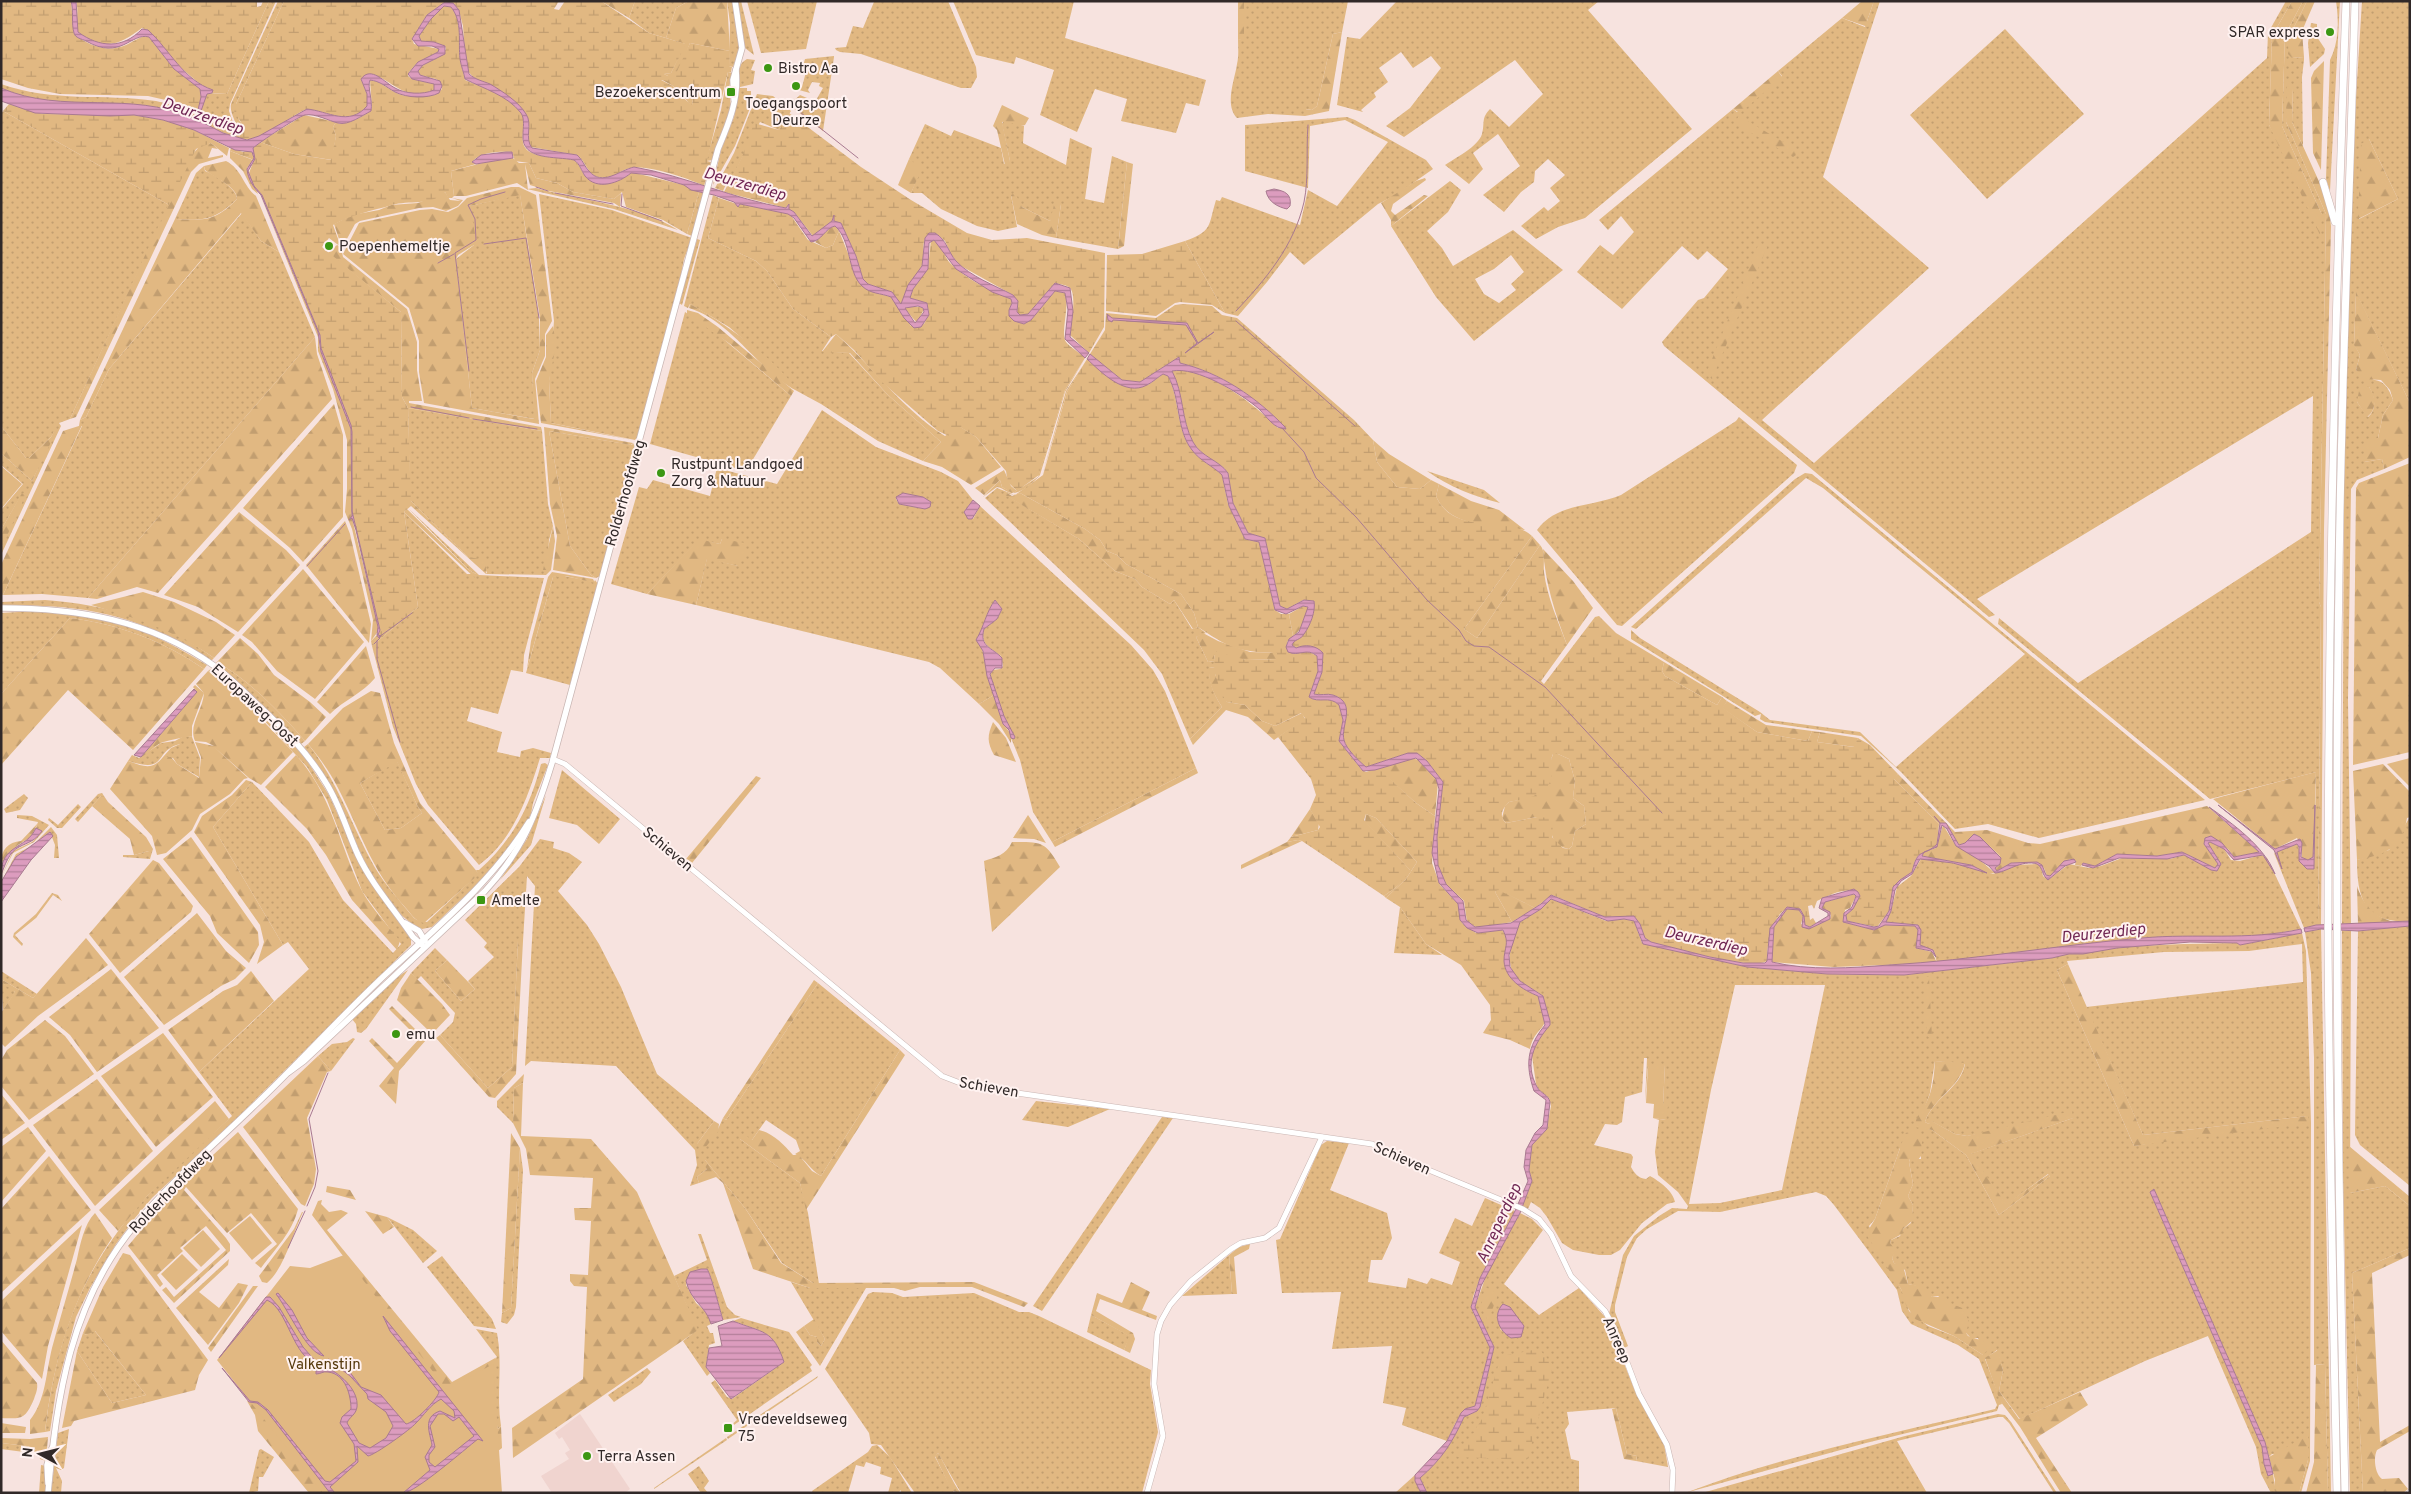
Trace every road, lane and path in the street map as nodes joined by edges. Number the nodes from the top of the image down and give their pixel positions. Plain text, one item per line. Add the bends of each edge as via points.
1 (735, 1) edge
2 (2346, 1) edge
3 (2357, 1) edge
4 (2323, 182) dead end
5 (2337, 260) junction
6 (1, 610) edge
7 (553, 759) junction
8 (538, 808) junction
9 (405, 923) junction
10 (425, 938) junction
11 (418, 944) junction
12 (426, 947) junction
13 (289, 1072) junction
14 (1322, 1136) junction
15 (1523, 1209) joint
16 (48, 1493) edge
17 (1147, 1493) edge
18 (1672, 1493) edge
19 (2337, 1493) edge
20 (2345, 1493) edge

1 - 7 main road, Rolderhoofdweg via 742,48 736,70 734,106 710,181
2 - 5 highway
3 - 20 highway via 2342,416 2336,922
4 - 5 highway via 2334,214
5 - 19 highway via 2328,922
6 - 9 main road, Europaweg-Oost via 68,610 128,622 212,664 291,736 308,757 326,783 370,877
7 - 8 main road, Rolderhoofdweg
7 - 14 street, Schieven via 565,764 934,1070 951,1080 968,1086
8 - 10 main road, Rolderhoofdweg via 496,869
8 - 12 main road, Rolderhoofdweg via 524,841 504,871
9 - 10 main road, Europaweg-Oost
9 - 11 main road, Europaweg-Oost
10 - 11 main road, Rolderhoofdweg
10 - 12 main road
11 - 12 main road
11 - 13 main road, Rolderhoofdweg via 319,1038
12 - 13 main road, Rolderhoofdweg
13 - 16 main road, Rolderhoofdweg via 173,1183 133,1227 101,1276 75,1336 60,1389
14 - 15 street, Schieven via 1380,1146 1419,1166
14 - 17 street via 1279,1228 1265,1238 1241,1243 1231,1249 1191,1281 1161,1320 1154,1384 1163,1436
15 - 18 street, Anreep via 1535,1215 1545,1226 1571,1276 1605,1311 1639,1394 1668,1445 1673,1470

